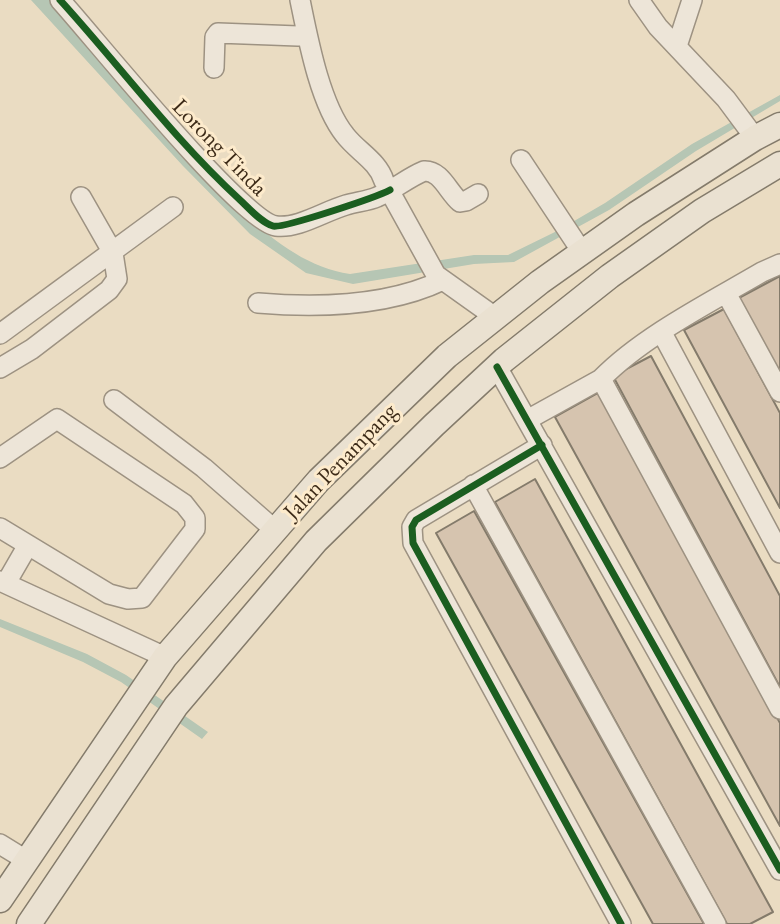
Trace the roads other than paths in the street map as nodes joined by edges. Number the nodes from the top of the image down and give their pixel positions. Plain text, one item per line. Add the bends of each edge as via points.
1 (60, 0) edge
2 (300, 0) edge
3 (639, 0) edge
4 (692, 0) edge
5 (307, 34) junction
6 (677, 46) junction
7 (214, 68) dead end
8 (780, 125) edge
9 (750, 131) junction
10 (521, 160) dead end
11 (780, 164) edge
12 (390, 190) junction
13 (478, 194) dead end
14 (81, 197) dead end
15 (173, 206) dead end
16 (571, 236) junction
17 (113, 253) junction
18 (780, 264) edge
19 (435, 271) junction
20 (726, 293) junction
21 (258, 303) dead end
22 (495, 317) junction
23 (662, 332) junction
24 (0, 334) edge
25 (497, 367) junction
26 (0, 368) edge
27 (601, 379) junction
28 (780, 393) edge
29 (114, 400) dead end
30 (527, 420) junction
31 (542, 445) junction
32 (0, 458) edge
33 (473, 485) junction
34 (0, 528) edge
35 (276, 531) junction
36 (28, 545) junction
37 (780, 553) edge
38 (3, 582) edge
39 (165, 657) junction
40 (780, 709) edge
41 (0, 844) edge
42 (26, 860) junction
43 (780, 870) edge
44 (0, 900) edge
45 (29, 924) edge
46 (621, 924) edge
47 (716, 924) edge

1 - 12 street, Lorong Tinda via 211,171 272,226 291,225
2 - 5 street
3 - 6 street
4 - 6 street
5 - 7 street via 218,33
5 - 12 street via 338,124 381,171
6 - 9 street
8 - 9 main road, Jalan Penampang
9 - 16 main road, Jalan Penampang via 636,214
10 - 16 street
11 - 25 main road, Jalan Penampang via 702,211
12 - 13 street via 430,170 460,202
12 - 19 street
14 - 17 street
15 - 17 street
16 - 22 main road, Jalan Penampang
17 - 24 street
17 - 26 street via 117,279 110,290
18 - 20 street
19 - 21 street via 427,288 349,303 312,307
19 - 22 street
20 - 23 street
20 - 28 street
22 - 35 main road, Jalan Penampang via 447,356 338,461
23 - 27 street
23 - 37 street
25 - 30 street
25 - 45 main road, Jalan Penampang via 316,541 172,712
27 - 30 street
27 - 40 street
29 - 35 street via 204,468
30 - 31 street
31 - 33 street
31 - 43 street
32 - 36 street via 57,419 184,504 195,518 195,529 142,598 109,594
33 - 46 street via 416,520 413,543
33 - 47 street
34 - 36 street
35 - 39 main road, Jalan Penampang
36 - 38 street
38 - 39 street
39 - 42 main road, Jalan Penampang
41 - 42 street
42 - 44 main road, Jalan Penampang

